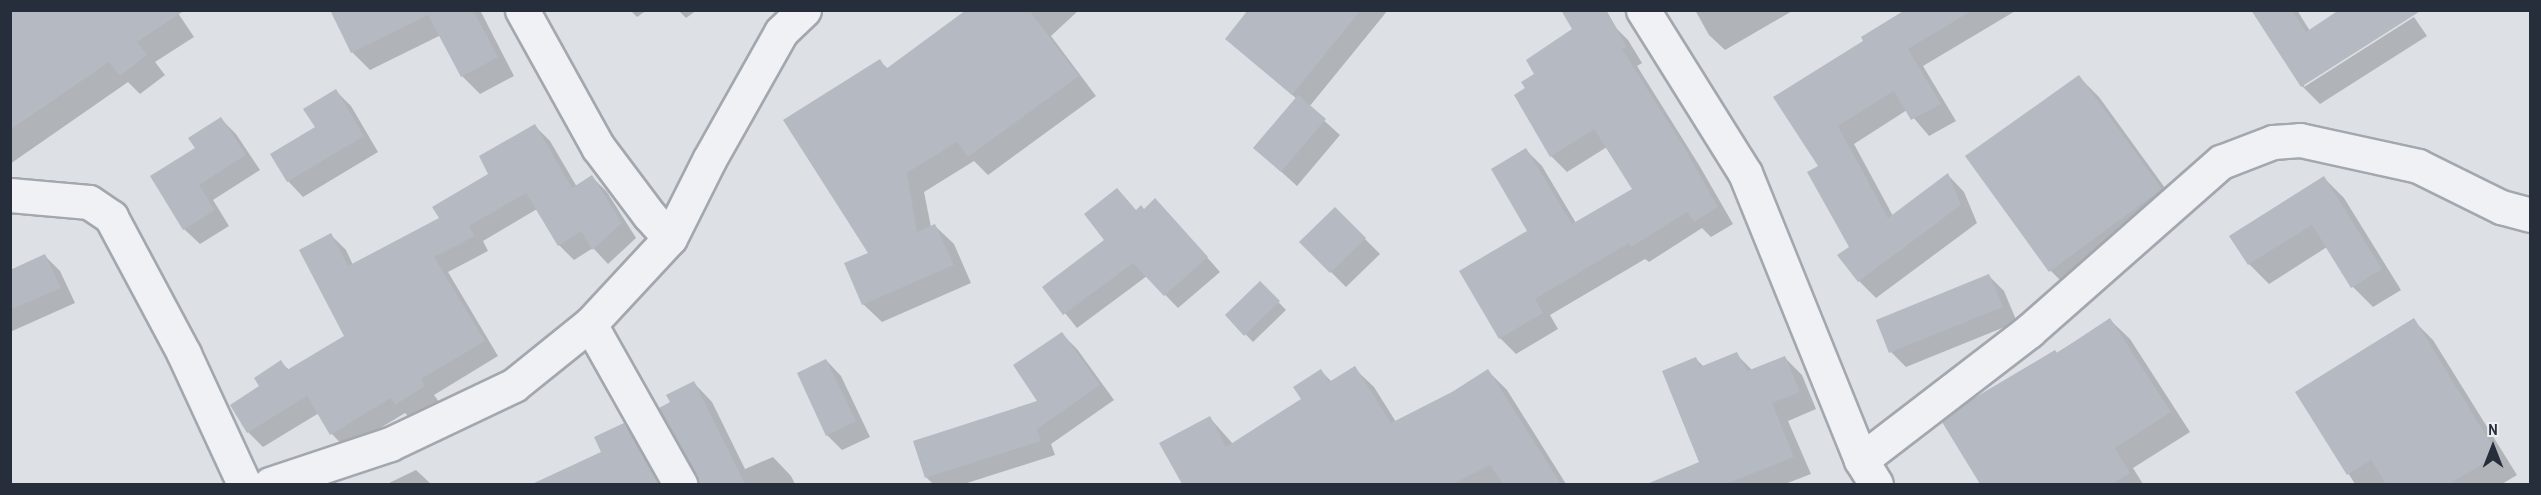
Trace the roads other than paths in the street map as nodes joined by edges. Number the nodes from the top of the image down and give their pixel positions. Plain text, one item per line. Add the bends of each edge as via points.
1 (522, 10) edge
2 (804, 10) edge
3 (1643, 10) edge
4 (10, 195) edge
5 (2530, 215) edge
6 (670, 238) junction
7 (590, 324) junction
8 (1868, 472) edge
9 (244, 484) edge
10 (270, 484) edge
11 (680, 484) edge

1 - 6 street via 598,147
2 - 6 street via 781,32
3 - 8 street via 1745,173
4 - 9 street via 89,202 111,217 184,354
5 - 8 street via 2501,207 2418,166 2300,140 2273,142 2221,162
6 - 7 street
7 - 10 street via 514,385 390,444
7 - 11 street

